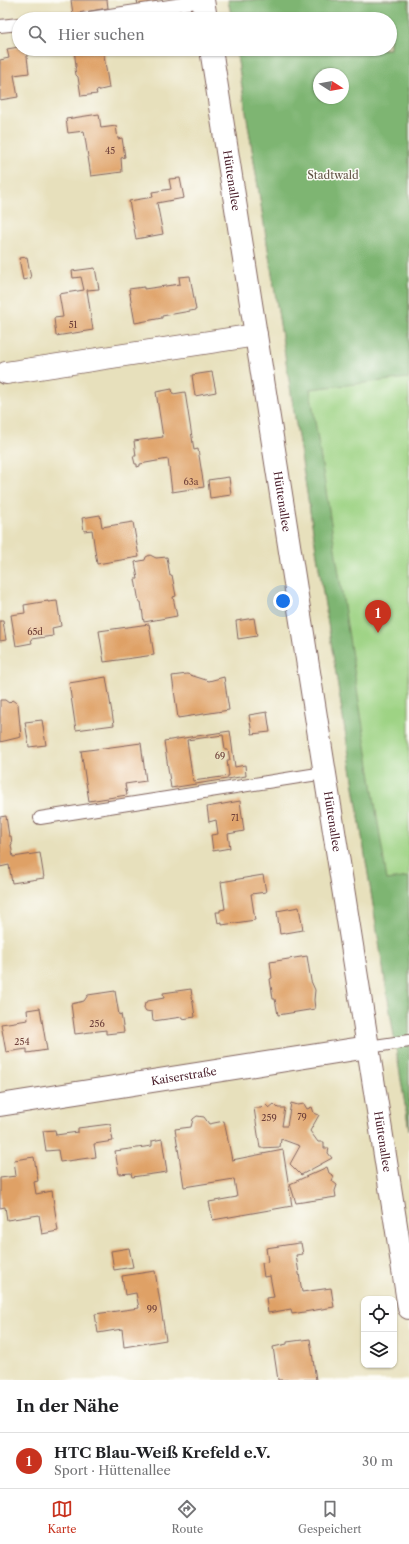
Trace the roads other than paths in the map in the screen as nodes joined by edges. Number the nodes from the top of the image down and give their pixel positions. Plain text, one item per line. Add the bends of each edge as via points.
1 (204, 7) edge
2 (154, 12) edge
3 (12, 25) edge
4 (0, 26) edge
5 (212, 56) edge
6 (256, 334) junction
7 (6, 373) dead end
8 (324, 773) junction
9 (40, 818) dead end
10 (409, 1041) edge
11 (368, 1047) junction
12 (0, 1105) edge
13 (409, 1308) edge

1 - 2 lane
3 - 4 lane
5 - 6 street, Hüttenallee
6 - 7 street
6 - 8 street, Hüttenallee
8 - 9 lane
8 - 11 street, Hüttenallee
10 - 11 lane
11 - 12 street, Kaiserstraße
11 - 13 street, Hüttenallee

